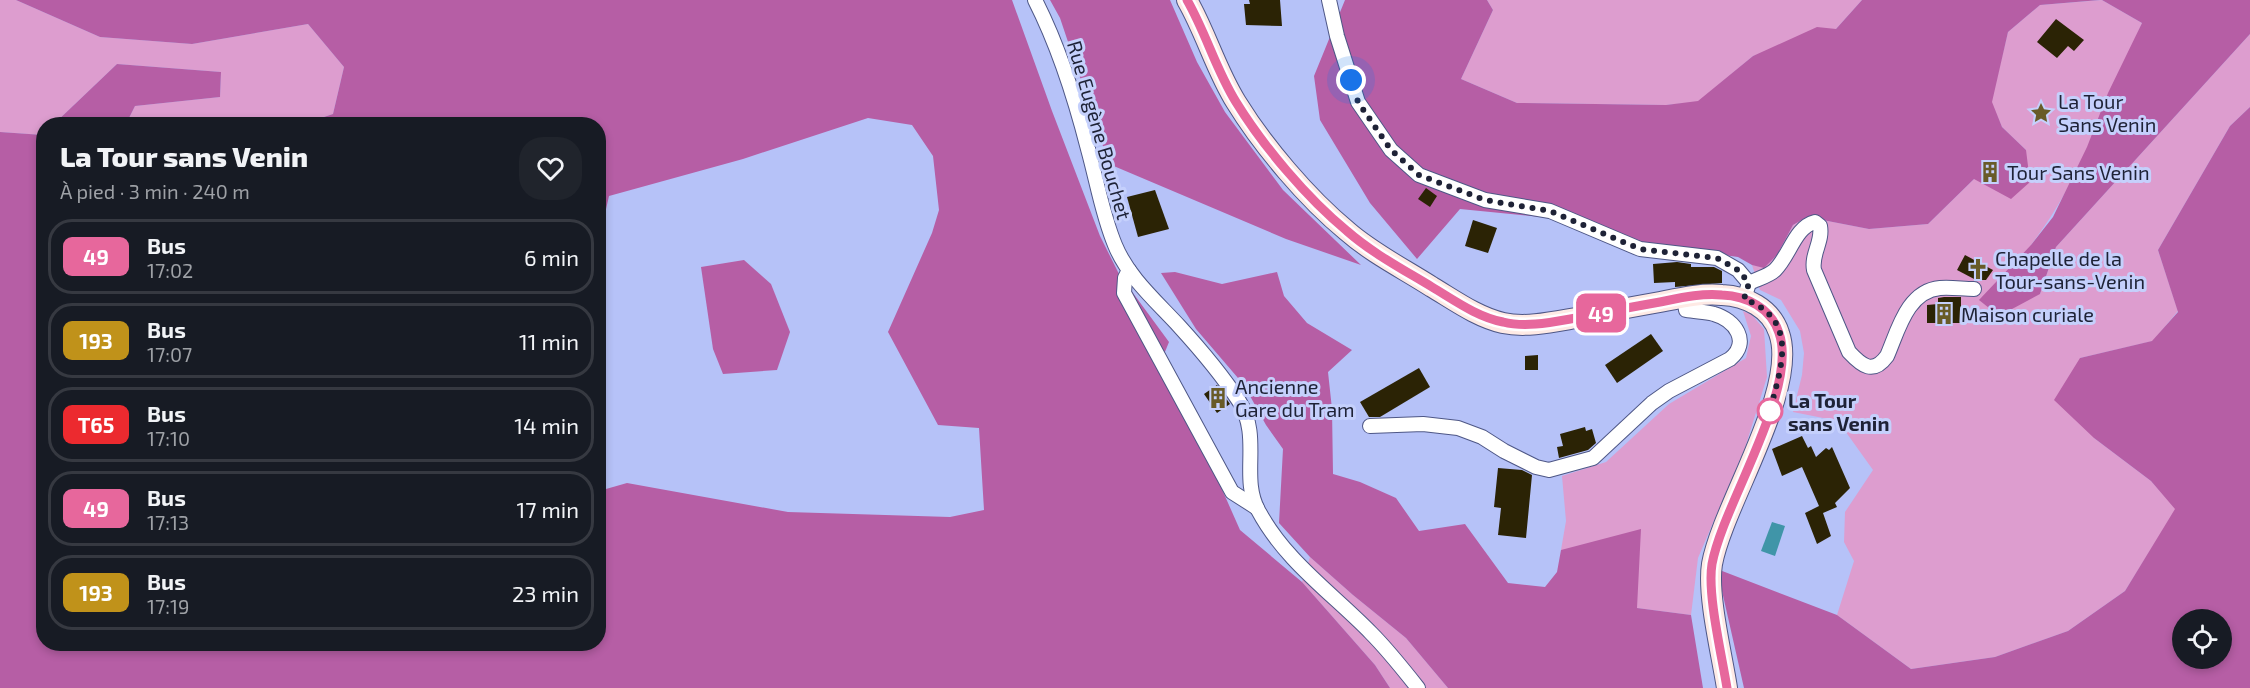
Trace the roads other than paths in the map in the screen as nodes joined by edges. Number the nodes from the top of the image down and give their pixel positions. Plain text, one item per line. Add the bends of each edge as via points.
1 (1035, 0) edge
2 (1187, 0) edge
3 (1329, 0) edge
4 (1129, 270) junction
5 (1974, 290) dead end
6 (1746, 291) junction
7 (1684, 298) junction
8 (1370, 426) dead end
9 (1257, 508) junction
10 (1418, 688) edge
11 (1727, 688) edge

1 - 4 street, Rue Eugène Bouchet via 1073,92 1101,208 1115,247
2 - 7 main road via 1238,106 1305,190 1348,233 1462,305 1493,320 1524,324 1557,322
3 - 6 street via 1358,102 1391,150 1419,175 1485,200 1550,211 1640,249 1717,258 1738,270
4 - 9 street via 1124,293 1165,372 1232,492
4 - 9 street, Rue Eugène Bouchet via 1240,402 1252,436
5 - 6 street via 1939,288 1914,300 1887,356 1875,367 1858,362 1849,352 1814,270 1822,235 1815,222 1801,229 1773,272
6 - 7 main road
6 - 11 main road via 1779,330 1783,349 1775,394 1712,568
7 - 8 street via 1686,310 1716,314 1736,329 1740,337 1737,352 1669,391 1593,458 1549,470 1458,428 1423,424
9 - 10 street via 1282,548 1371,632

